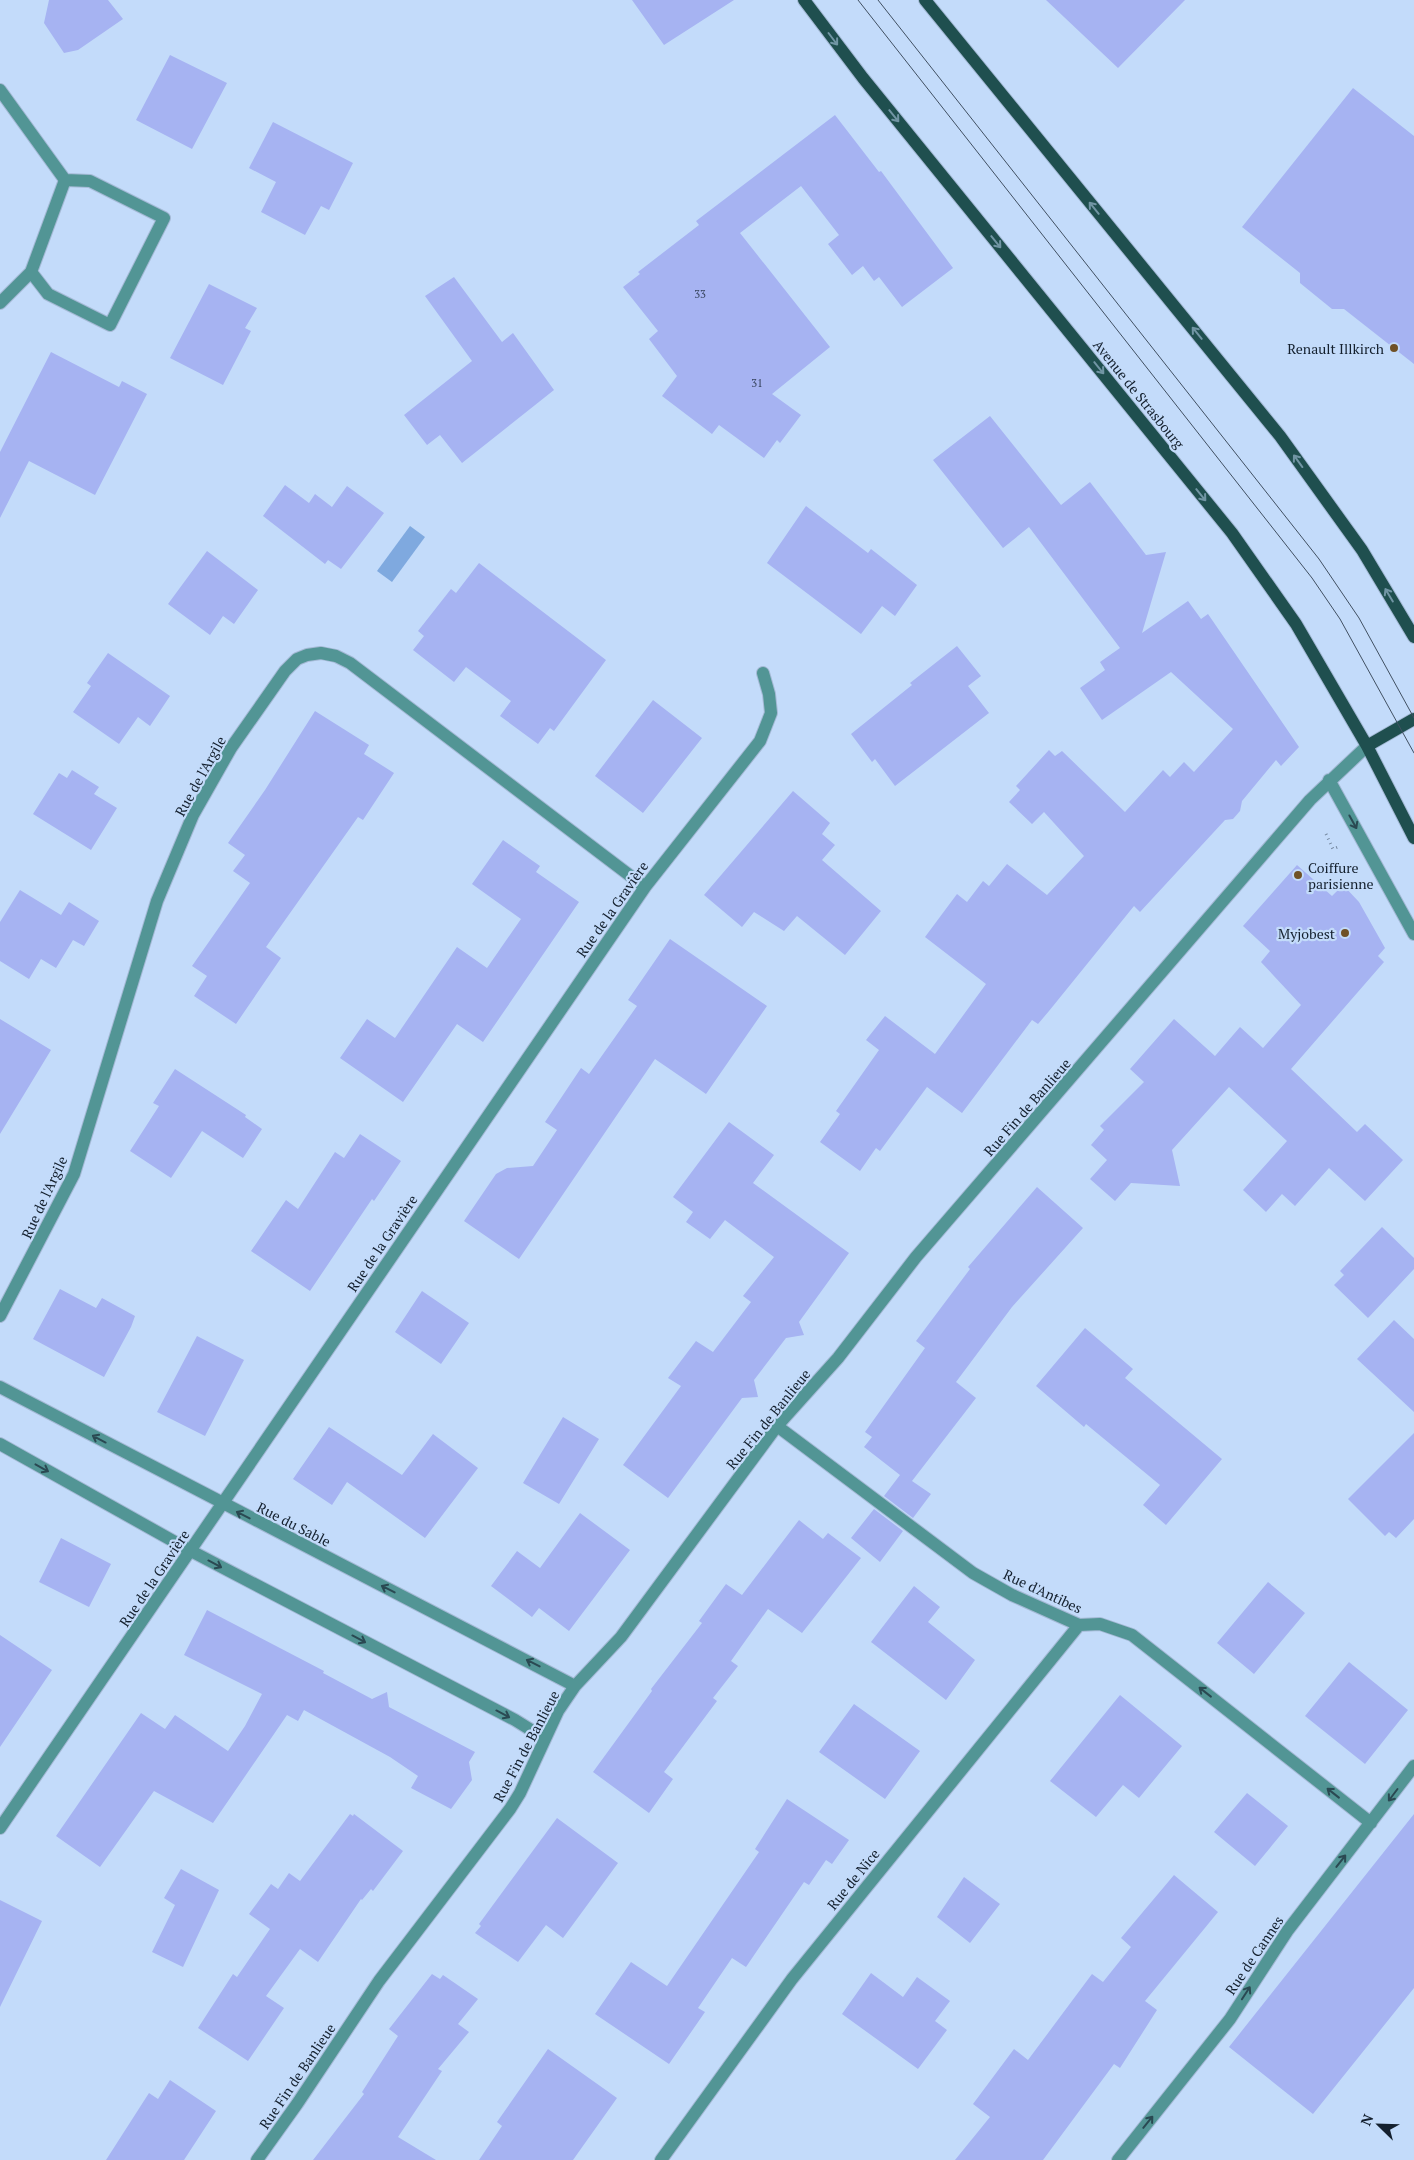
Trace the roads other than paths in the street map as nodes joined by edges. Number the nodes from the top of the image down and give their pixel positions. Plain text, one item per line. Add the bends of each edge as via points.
1 (804, 0) edge
2 (925, 0) edge
3 (0, 90) edge
4 (64, 180) junction
5 (31, 272) junction
6 (0, 303) edge
7 (1414, 637) edge
8 (763, 673) dead end
9 (1414, 719) edge
10 (1367, 746) junction
11 (1329, 780) junction
12 (1414, 838) edge
13 (645, 887) junction
14 (1414, 934) edge
15 (0, 1316) edge
16 (0, 1387) edge
17 (777, 1426) junction
18 (0, 1444) edge
19 (221, 1504) junction
20 (191, 1551) junction
21 (1079, 1625) junction
22 (575, 1686) junction
23 (544, 1738) junction
24 (1414, 1766) edge
25 (1371, 1823) junction
26 (0, 1828) edge
27 (257, 2160) edge
28 (661, 2160) edge
29 (1118, 2160) edge

1 -> 10 main road, Avenue de Strasbourg via 863,78 1232,533 1296,624
7 -> 2 main road via 1362,550 1280,436
3 - 4 street
4 - 5 street
4 - 5 street via 90,180 164,218 110,325 48,294
5 - 6 street
8 - 13 street, Rue de la Gravière via 771,713 760,741
9 - 10 main road
10 - 11 street, Rue Fin de Banlieue
10 - 12 main road, Avenue de Strasbourg
11 -> 14 street
11 - 17 street, Rue Fin de Banlieue via 916,1257 838,1358
13 - 15 street, Rue de l'Argile via 350,663 321,653 297,660 257,710 193,816 157,901 74,1174
13 - 19 street, Rue de la Gravière
19 -> 16 street, Rue du Sable
17 - 21 street, Rue d'Antibes via 973,1573 1012,1595
17 - 22 street, Rue Fin de Banlieue via 621,1637
18 -> 20 street
19 - 20 street, Rue de la Gravière
22 -> 19 street, Rue du Sable
20 -> 23 street
20 - 26 street, Rue de la Gravière
25 -> 21 street, Rue d'Antibes via 1132,1635 1100,1624
21 - 28 street, Rue de Nice via 792,1979
22 - 23 street, Rue Fin de Banlieue
23 - 27 street, Rue Fin de Banlieue via 510,1809 379,1981
24 -> 25 street, Rue de Cannes
29 -> 25 street, Rue de Cannes via 1219,2033 1288,1930

